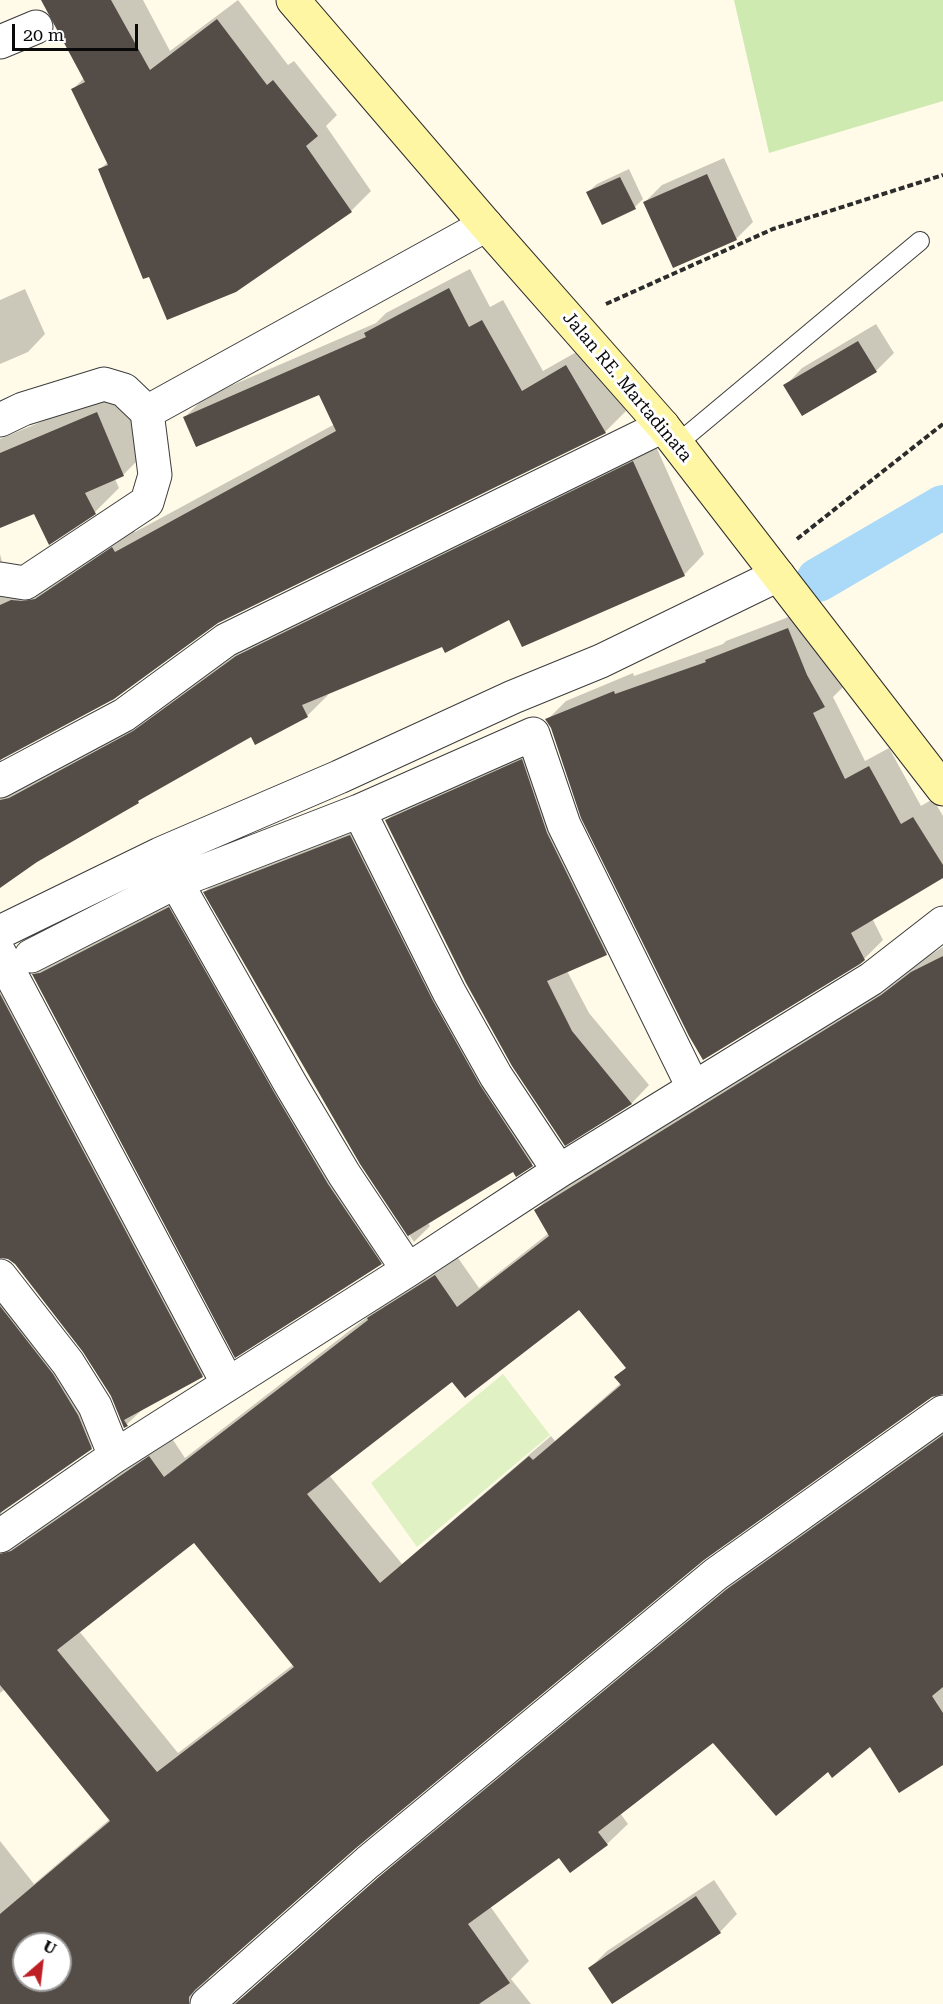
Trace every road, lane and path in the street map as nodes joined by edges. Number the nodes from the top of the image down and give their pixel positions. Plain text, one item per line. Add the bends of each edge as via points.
1 (293, 0) edge
2 (36, 27) dead end
3 (0, 42) edge
4 (943, 176) edge
5 (486, 225) junction
6 (920, 241) dead end
7 (570, 320) junction
8 (147, 412) junction
9 (0, 420) edge
10 (943, 424) edge
11 (670, 435) junction
12 (773, 568) junction
13 (0, 579) edge
14 (0, 782) edge
15 (943, 789) edge
16 (359, 811) junction
17 (176, 882) junction
18 (943, 923) edge
19 (0, 932) edge
20 (15, 955) edge
21 (693, 1087) junction
22 (559, 1171) junction
23 (408, 1270) junction
24 (0, 1276) edge
25 (228, 1384) junction
26 (943, 1412) edge
27 (116, 1456) junction
28 (0, 1536) edge
29 (207, 2004) edge

1 - 5 main road, Jalan RE. Martadinata
2 - 3 street
4 - 7 path via 773,229
5 - 7 main road, Jalan RE. Martadinata
5 - 8 street
6 - 11 lane
7 - 11 main road, Jalan RE. Martadinata
8 - 9 street via 124,390 104,384
8 - 13 street via 155,475 147,502 25,583
10 - 12 path
11 - 12 main road, Jalan RE. Martadinata
11 - 14 street via 226,640 124,715
12 - 15 main road, Jalan RE. Martadinata
12 - 19 street via 601,661 160,854
16 - 17 street
16 - 21 street via 533,734 564,825
16 - 22 street via 449,992 490,1065
17 - 20 street
17 - 23 street via 332,1154
18 - 21 street via 871,979
20 - 25 street
21 - 22 street
22 - 23 street
23 - 25 street
24 - 27 street via 68,1363 95,1406
25 - 27 street
26 - 29 street via 716,1574 368,1862
27 - 28 street

